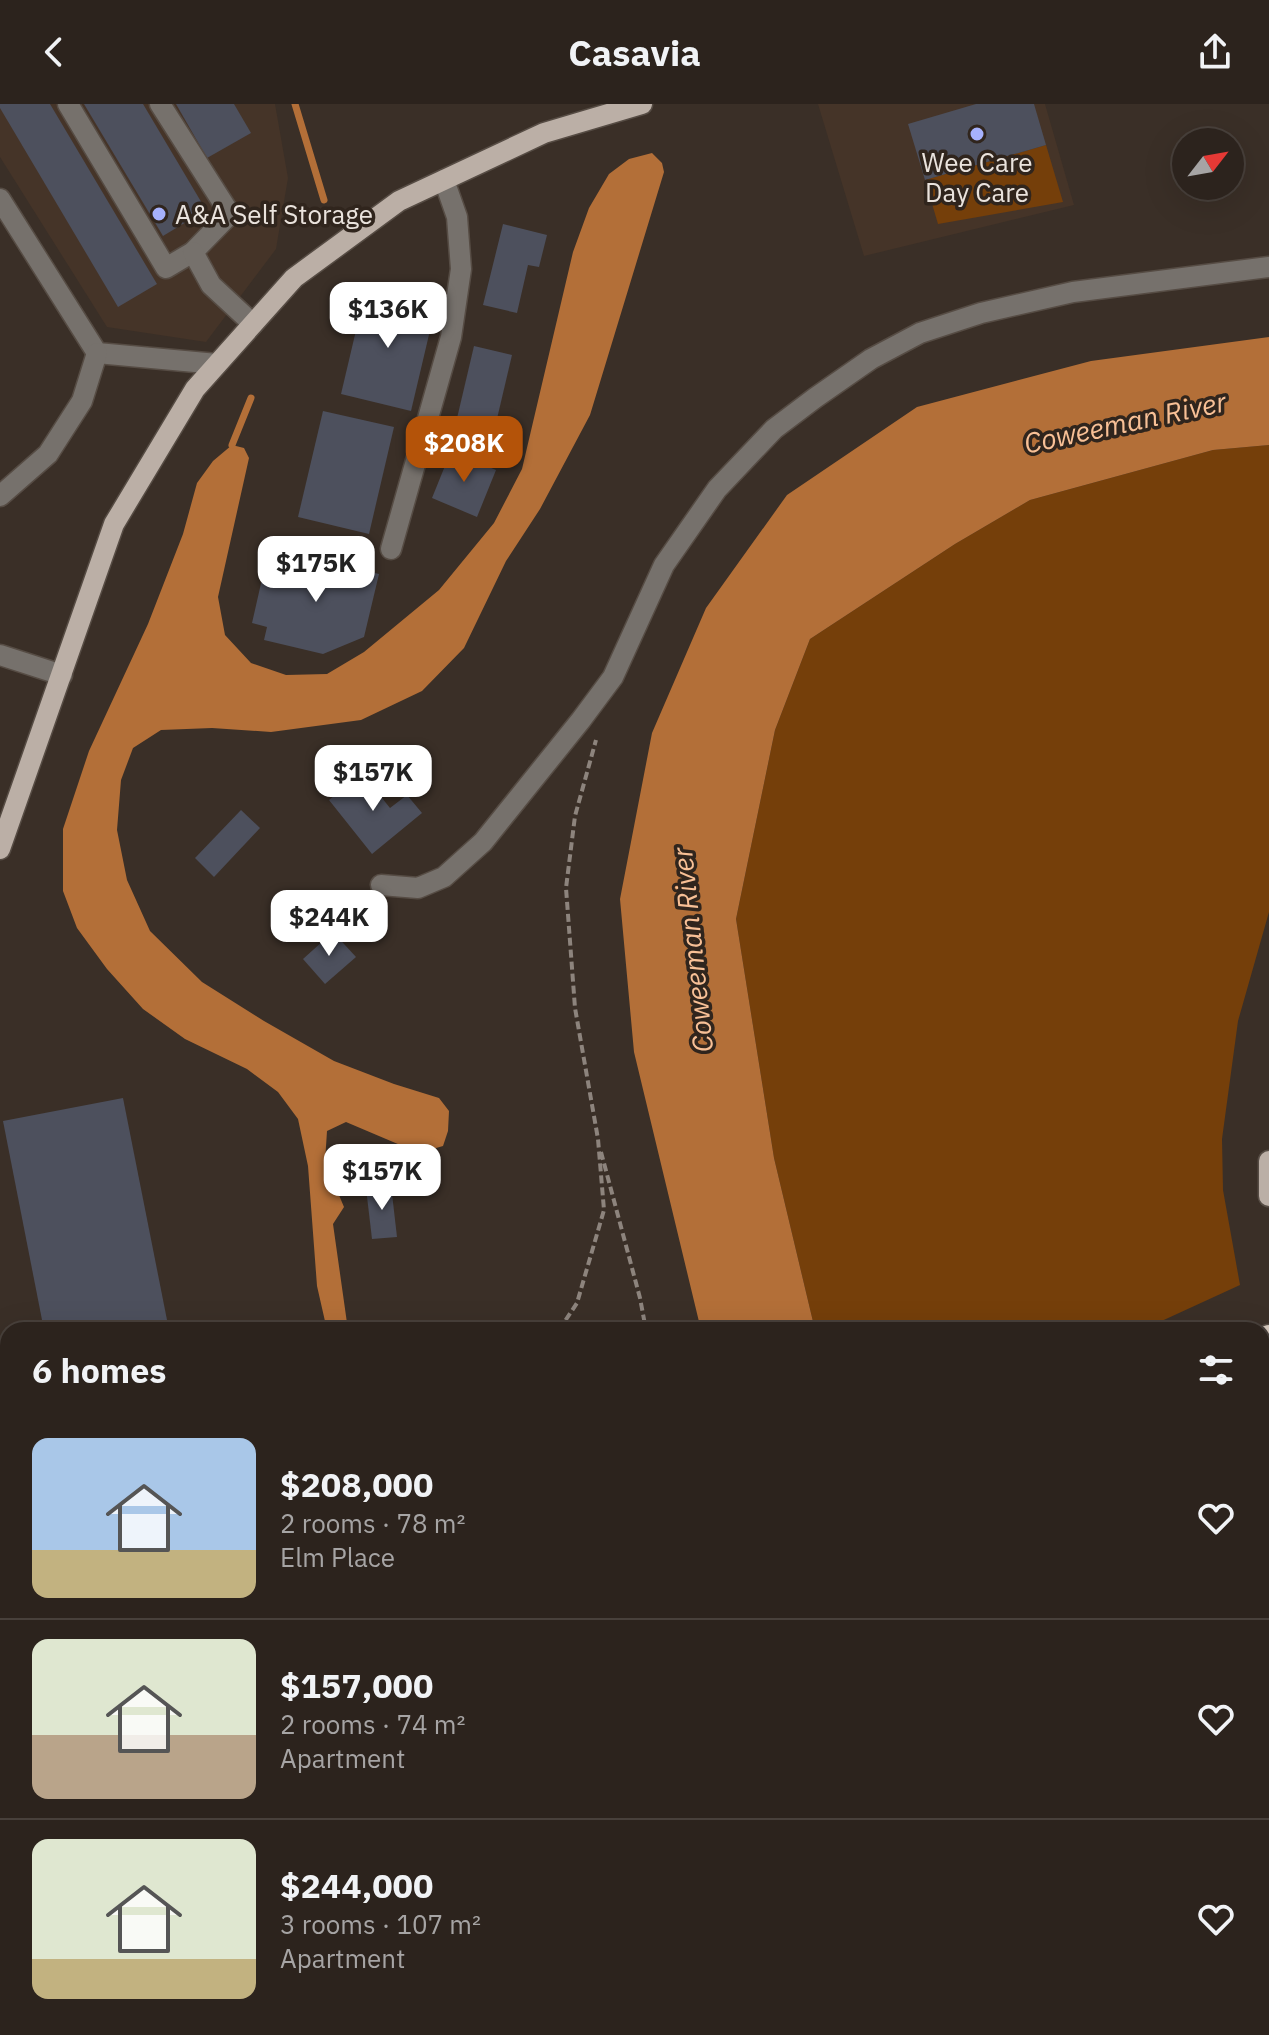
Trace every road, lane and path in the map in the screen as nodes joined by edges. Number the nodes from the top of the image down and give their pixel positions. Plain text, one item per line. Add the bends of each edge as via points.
1 (68, 104) edge
2 (160, 104) edge
3 (642, 104) edge
4 (444, 180) junction
5 (0, 199) edge
6 (193, 252) junction
7 (1269, 267) edge
8 (253, 324) junction
9 (97, 353) junction
10 (217, 364) junction
11 (0, 496) edge
12 (391, 549) dead end
13 (0, 655) edge
14 (62, 675) junction
15 (598, 732) dead end
16 (0, 849) edge
17 (381, 885) dead end
18 (598, 1139) junction
19 (1269, 1161) edge
20 (1269, 1196) edge
21 (564, 1322) edge
22 (644, 1322) edge

1 - 6 street via 166,268
2 - 6 street via 230,214
3 - 4 main road via 544,133
4 - 8 main road via 399,201 294,278
4 - 12 street via 457,217 461,269 451,337
5 - 9 street
6 - 8 street via 211,285
7 - 17 street via 1073,292 981,313 920,333 871,359 774,429 717,489 664,565 613,677 483,842 444,877 418,888
8 - 10 main road
9 - 10 street
9 - 11 street via 82,401 48,454
10 - 14 main road via 195,389 114,524
13 - 14 street
14 - 16 main road
15 - 18 path via 575,816 566,888 575,1008
18 - 21 path via 604,1210 577,1303
18 - 22 path
19 - 20 main road

